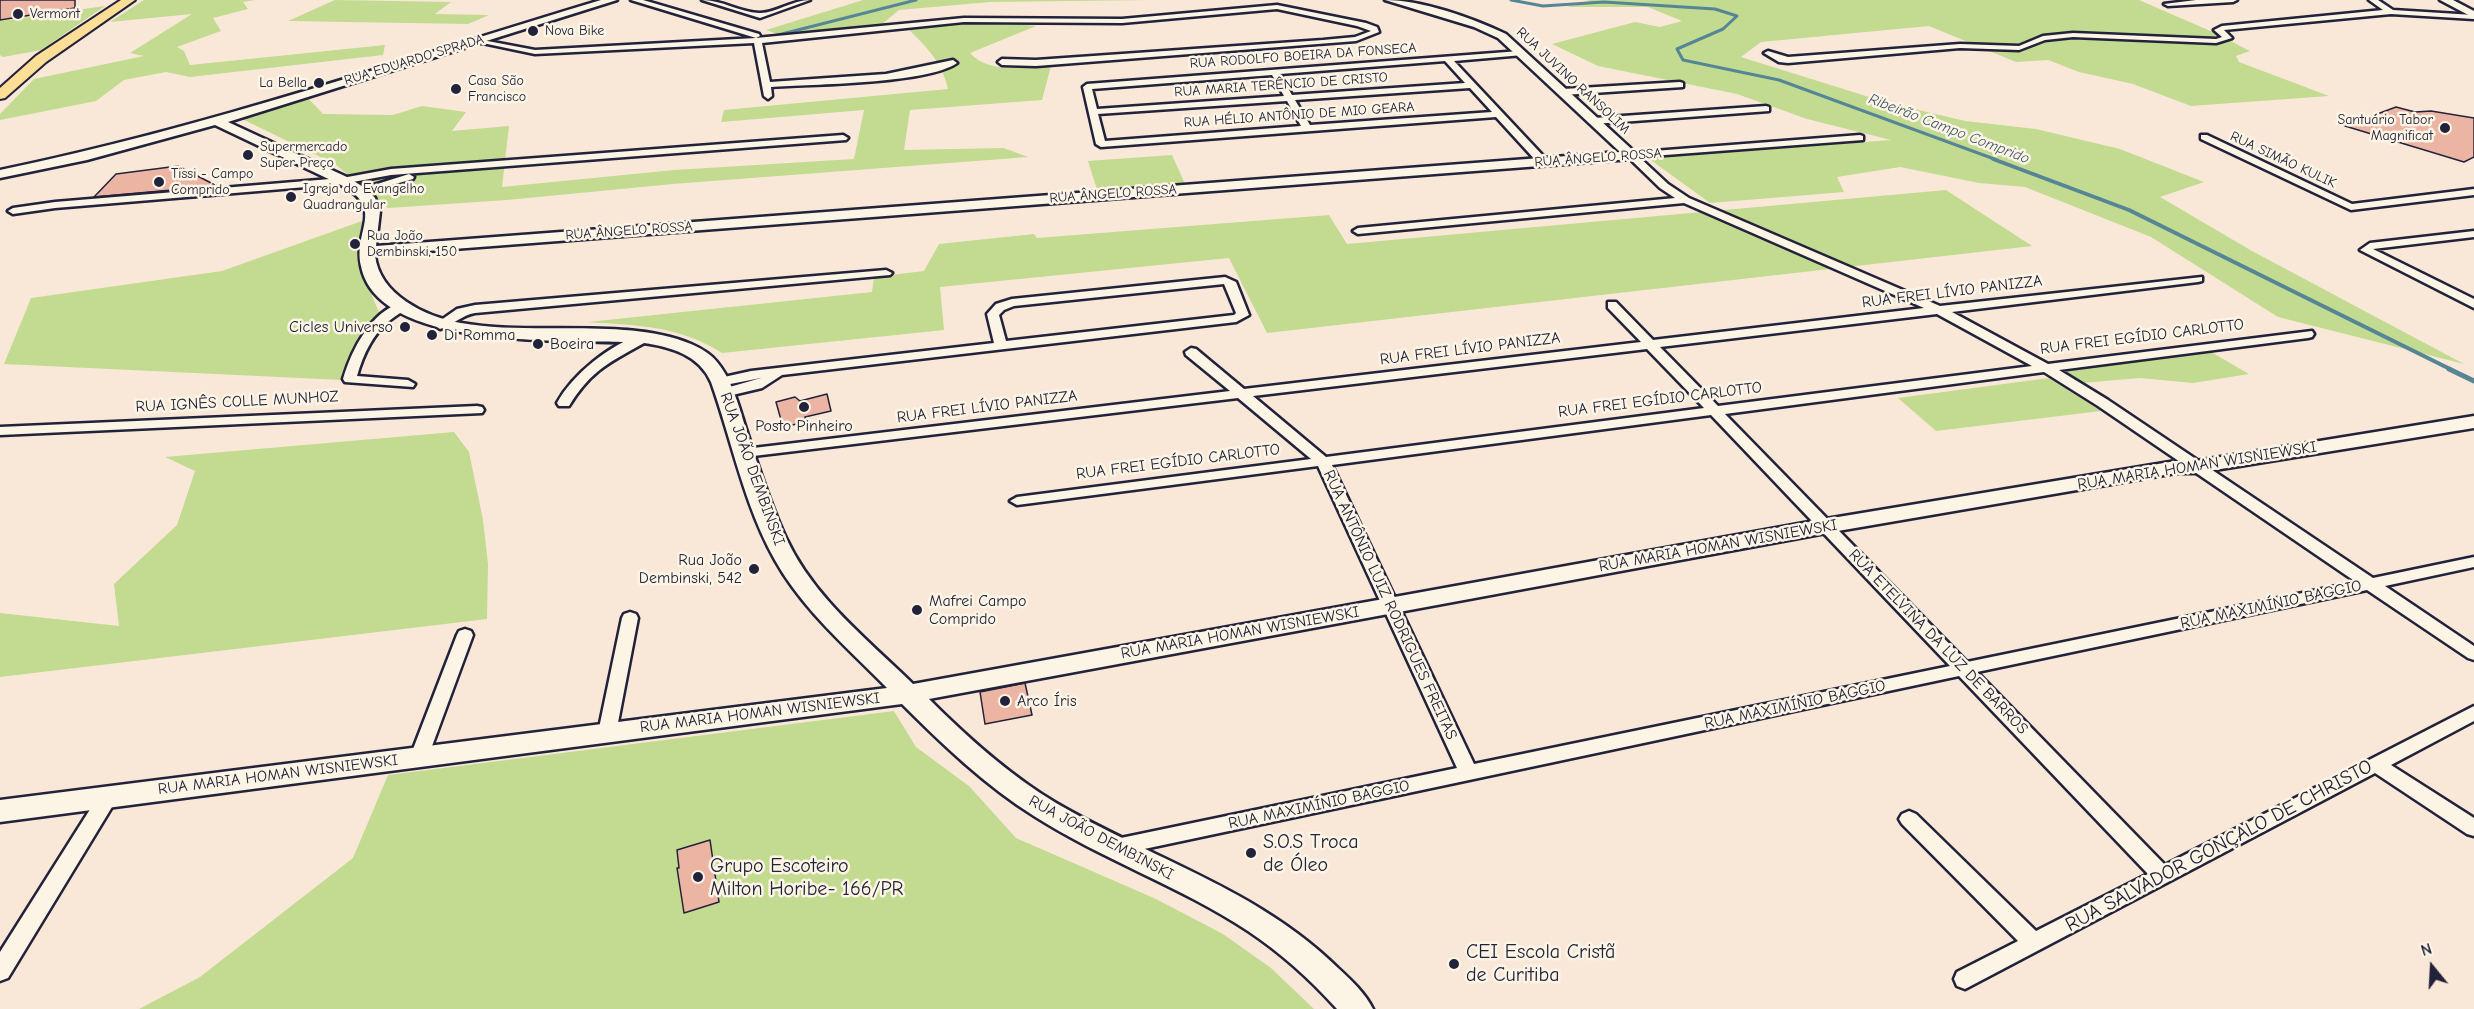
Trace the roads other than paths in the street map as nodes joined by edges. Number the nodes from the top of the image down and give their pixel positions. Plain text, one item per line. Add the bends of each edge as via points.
1 (129, 0) edge
2 (612, 0) edge
3 (635, 0) edge
4 (706, 0) edge
5 (806, 0) edge
6 (1390, 0) edge
7 (2233, 0) edge
8 (2373, 0) edge
9 (2445, 0) edge
10 (2210, 1) edge
11 (2168, 4) dead end
12 (2391, 12) junction
13 (2474, 16) edge
14 (757, 38) junction
15 (481, 40) junction
16 (1521, 52) junction
17 (1767, 53) dead end
18 (1447, 58) junction
19 (1002, 62) dead end
20 (953, 63) dead end
21 (1274, 72) junction
22 (766, 84) junction
23 (1471, 85) junction
24 (1680, 85) dead end
25 (1563, 92) junction
26 (0, 95) edge
27 (768, 96) dead end
28 (1289, 98) junction
29 (1766, 109) dead end
30 (1094, 112) junction
31 (1498, 114) junction
32 (216, 121) junction
33 (1594, 121) junction
34 (1307, 128) junction
35 (2204, 137) dead end
36 (843, 138) dead end
37 (1860, 138) dead end
38 (1630, 155) junction
39 (1543, 162) junction
40 (432, 170) junction
41 (0, 176) edge
42 (351, 186) junction
43 (2474, 192) edge
44 (1685, 200) junction
45 (13, 211) dead end
46 (1358, 231) dead end
47 (2474, 234) edge
48 (367, 251) junction
49 (886, 273) dead end
50 (2198, 279) dead end
51 (1612, 304) dead end
52 (2474, 304) edge
53 (403, 306) junction
54 (1939, 310) junction
55 (440, 325) junction
56 (2308, 334) dead end
57 (642, 339) junction
58 (1651, 344) junction
59 (1001, 347) junction
60 (1191, 352) dead end
61 (2046, 368) junction
62 (408, 384) dead end
63 (722, 387) junction
64 (1241, 393) junction
65 (564, 403) dead end
66 (477, 410) dead end
67 (1715, 411) junction
68 (2474, 422) edge
69 (0, 431) edge
70 (745, 453) junction
71 (1323, 461) junction
72 (2196, 467) junction
73 (1017, 501) dead end
74 (1826, 526) junction
75 (2474, 562) edge
76 (2370, 584) junction
77 (1390, 606) junction
78 (630, 618) dead end
79 (465, 634) dead end
80 (2474, 654) edge
81 (1964, 669) junction
82 (908, 694) junction
83 (2474, 713) edge
84 (607, 733) junction
85 (419, 757) junction
86 (2376, 764) junction
87 (1469, 773) junction
88 (108, 797) junction
89 (0, 811) edge
90 (1909, 819) dead end
91 (2474, 828) edge
92 (1116, 847) junction
93 (2163, 876) junction
94 (2034, 943) junction
95 (0, 971) edge
96 (1965, 979) dead end
97 (1357, 1009) edge

1 - 26 main road via 41,59
2 - 15 street, RUA EDUARDO SPRADA
3 - 14 street
4 - 5 street via 760,16
6 - 16 street, RUA JUVINO RANSOLIM via 1487,28
7 - 10 street
8 - 12 street
9 - 13 street
10 - 11 street
12 - 13 street
12 - 17 street via 2222,27 2218,30 2228,38 2216,41 2080,34 2043,38 2008,49 1960,46 1788,60
14 - 15 street via 535,52
14 - 19 street via 964,20 1122,21 1277,7 1361,24 1375,32 1356,39 1323,42 1036,63
14 - 22 street
15 - 32 street, RUA EDUARDO SPRADA
16 - 18 street, RUA RODOLFO BOEIRA DA FONSECA
16 - 25 street, RUA JUVINO RANSOLIM
18 - 21 street, RUA RODOLFO BOEIRA DA FONSECA
18 - 23 street
20 - 22 street via 902,74
21 - 28 street
21 - 30 street, RUA RODOLFO BOEIRA DA FONSECA via 1088,87
22 - 27 street
23 - 28 street, RUA MARIA TERÊNCIO DE CRISTO
23 - 31 street
24 - 25 street
25 - 33 street, RUA JUVINO RANSOLIM
28 - 30 street, RUA MARIA TERÊNCIO DE CRISTO
28 - 34 street
29 - 33 street
30 - 34 street, RUA HÉLIO ANTÔNIO DE MIO GEARA via 1101,144
31 - 34 street, RUA HÉLIO ANTÔNIO DE MIO GEARA
31 - 39 street
32 - 41 street, RUA EDUARDO SPRADA via 112,154
32 - 42 street
33 - 38 street, RUA JUVINO RANSOLIM
35 - 43 street, RUA SIMÃO KULIK via 2351,207
36 - 40 street
37 - 38 street, RUA ÂNGELO ROSSA
38 - 39 street, RUA ÂNGELO ROSSA
38 - 44 street
39 - 48 street, RUA ÂNGELO ROSSA
40 - 42 street
40 - 42 street via 391,172
42 - 45 street
42 - 48 street, RUA JOÃO DEMBINSKI via 366,196 372,208
44 - 46 street
44 - 54 street
47 - 52 street via 2370,246 2366,250
48 - 53 street, RUA JOÃO DEMBINSKI via 376,281
49 - 55 street via 475,309 461,312
50 - 54 street, RUA FREI LÍVIO PANIZZA
51 - 58 street, RUA ETELVINA DA LUZ DE BARROS
53 - 55 street, RUA JOÃO DEMBINSKI
53 - 62 street via 378,324 358,354 350,379
54 - 58 street, RUA FREI LÍVIO PANIZZA
54 - 61 street
55 - 57 street, RUA JOÃO DEMBINSKI
56 - 61 street, RUA FREI EGÍDIO CARLOTTO
57 - 63 street, RUA JOÃO DEMBINSKI via 697,354 715,371
57 - 65 street via 596,366 569,390
58 - 64 street, RUA FREI LÍVIO PANIZZA
58 - 67 street, RUA ETELVINA DA LUZ DE BARROS
59 - 59 street via 1236,318 1243,315 1226,280 1012,303 993,314
59 - 63 street via 782,373 757,385
60 - 64 street, RUA ANTÔNIO LUIZ RODRIGUES FREITAS
61 - 67 street, RUA FREI EGÍDIO CARLOTTO
61 - 72 street
63 - 70 street, RUA JOÃO DEMBINSKI
64 - 70 street, RUA FREI LÍVIO PANIZZA
64 - 71 street, RUA ANTÔNIO LUIZ RODRIGUES FREITAS
66 - 69 street, RUA IGNÊS COLLE MUNHOZ
67 - 71 street, RUA FREI EGÍDIO CARLOTTO
67 - 74 street, RUA ETELVINA DA LUZ DE BARROS
68 - 72 street, RUA MARIA HOMAN WISNIEWSKI
70 - 82 street, RUA JOÃO DEMBINSKI via 766,517 801,583
71 - 73 street, RUA FREI EGÍDIO CARLOTTO
71 - 77 street, RUA ANTÔNIO LUIZ RODRIGUES FREITAS
72 - 74 street, RUA MARIA HOMAN WISNIEWSKI via 2176,467
72 - 76 street
74 - 77 street, RUA MARIA HOMAN WISNIEWSKI
74 - 81 street, RUA ETELVINA DA LUZ DE BARROS
75 - 76 street, RUA MAXIMÍNIO BAGGIO
76 - 80 street
76 - 81 street, RUA MAXIMÍNIO BAGGIO
77 - 82 street, RUA MARIA HOMAN WISNIEWSKI
77 - 87 street, RUA ANTÔNIO LUIZ RODRIGUES FREITAS
78 - 84 street
79 - 85 street
81 - 87 street, RUA MAXIMÍNIO BAGGIO
81 - 93 street, RUA ETELVINA DA LUZ DE BARROS
82 - 84 street, RUA MARIA HOMAN WISNIEWSKI
82 - 92 street, RUA JOÃO DEMBINSKI via 966,750 1022,795
83 - 86 street, RUA SALVADOR GONÇALO DE CHRISTO
84 - 85 street, RUA MARIA HOMAN WISNIEWSKI
85 - 88 street, RUA MARIA HOMAN WISNIEWSKI
86 - 91 street
86 - 93 street, RUA SALVADOR GONÇALO DE CHRISTO
87 - 92 street, RUA MAXIMÍNIO BAGGIO
88 - 89 street, RUA MARIA HOMAN WISNIEWSKI
88 - 95 street
90 - 94 street
92 - 97 street, RUA JOÃO DEMBINSKI via 1247,915 1282,938 1311,961
93 - 94 street, RUA SALVADOR GONÇALO DE CHRISTO
94 - 96 street, RUA SALVADOR GONÇALO DE CHRISTO

